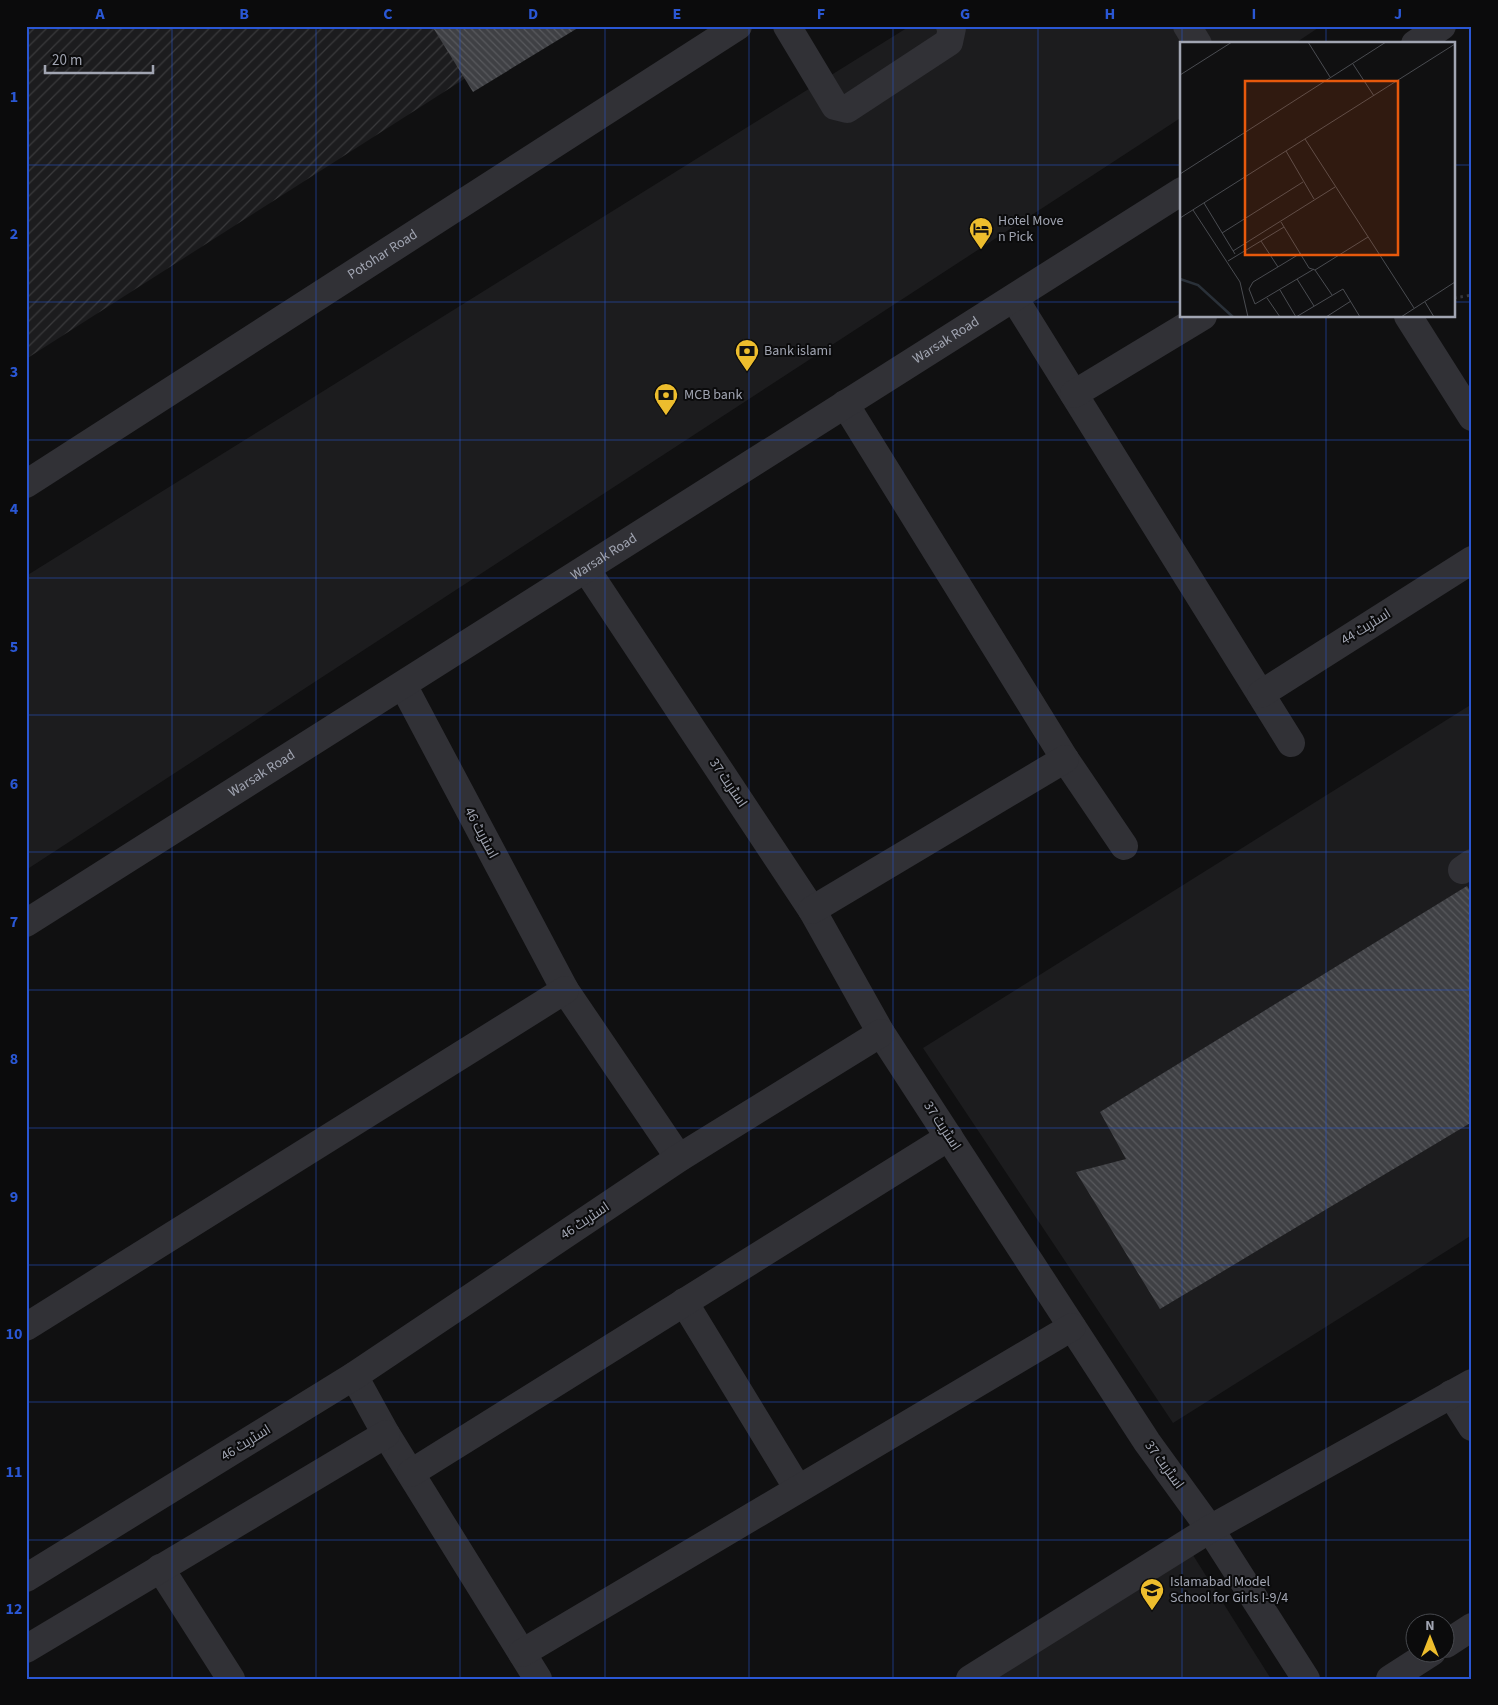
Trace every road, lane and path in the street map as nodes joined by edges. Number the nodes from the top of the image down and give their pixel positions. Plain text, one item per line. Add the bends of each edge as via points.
1 (738, 26) edge
2 (786, 26) edge
3 (950, 26) edge
4 (1187, 26) edge
5 (1442, 26) edge
6 (1197, 42) edge
7 (1418, 42) edge
8 (1180, 192) edge
9 (1472, 294) edge
10 (1014, 298) junction
11 (1456, 298) edge
12 (1200, 318) edge
13 (1409, 318) edge
14 (1074, 394) junction
15 (845, 404) junction
16 (1472, 417) edge
17 (26, 484) edge
18 (1472, 560) edge
19 (586, 569) junction
20 (403, 685) junction
21 (1260, 694) junction
22 (1291, 743) dead end
23 (1065, 759) junction
24 (1124, 846) dead end
25 (812, 910) junction
26 (26, 923) edge
27 (564, 990) junction
28 (881, 1033) junction
29 (949, 1137) junction
30 (679, 1158) junction
31 (684, 1302) junction
32 (26, 1327) edge
33 (1072, 1327) junction
34 (354, 1376) junction
35 (1462, 1388) edge
36 (1472, 1427) edge
37 (386, 1434) junction
38 (411, 1473) junction
39 (798, 1489) junction
40 (1210, 1529) junction
41 (160, 1568) junction
42 (26, 1578) edge
43 (1472, 1627) edge
44 (1456, 1637) edge
45 (26, 1649) edge
46 (522, 1653) junction
47 (1416, 1662) edge
48 (231, 1679) edge
49 (538, 1679) edge
50 (970, 1679) edge
51 (1306, 1679) edge
52 (1390, 1679) edge

1 - 17 street, Potohar Road
2 - 3 street via 835,106 847,109 949,42
4 - 6 street
5 - 7 street
8 - 10 street, Warsak Road
9 - 11 path
10 - 14 street
10 - 15 street, Warsak Road
12 - 14 street
13 - 16 street
14 - 21 street
15 - 19 street, Warsak Road
15 - 23 street
18 - 21 street, اسٹریٹ 44
19 - 20 street, Warsak Road
19 - 25 street, اسٹریٹ 37
20 - 26 street, Warsak Road
20 - 27 street, اسٹریٹ 46
21 - 22 street
23 - 24 street
23 - 25 street
25 - 28 street, اسٹریٹ 37
27 - 30 street, اسٹریٹ 46
27 - 32 street
28 - 29 street, اسٹریٹ 37
28 - 30 street
29 - 31 street
29 - 33 street, اسٹریٹ 37
30 - 34 street, اسٹریٹ 46
31 - 38 street
31 - 39 street
33 - 39 street
33 - 40 street, اسٹریٹ 37 via 1147,1442
34 - 37 street
34 - 42 street, اسٹریٹ 46
35 - 36 street
35 - 40 street
37 - 38 street
37 - 41 street
38 - 46 street
39 - 46 street
40 - 50 street
40 - 51 street, اسٹریٹ 37
41 - 45 street
41 - 48 street
43 - 44 street
46 - 49 street
47 - 52 street

